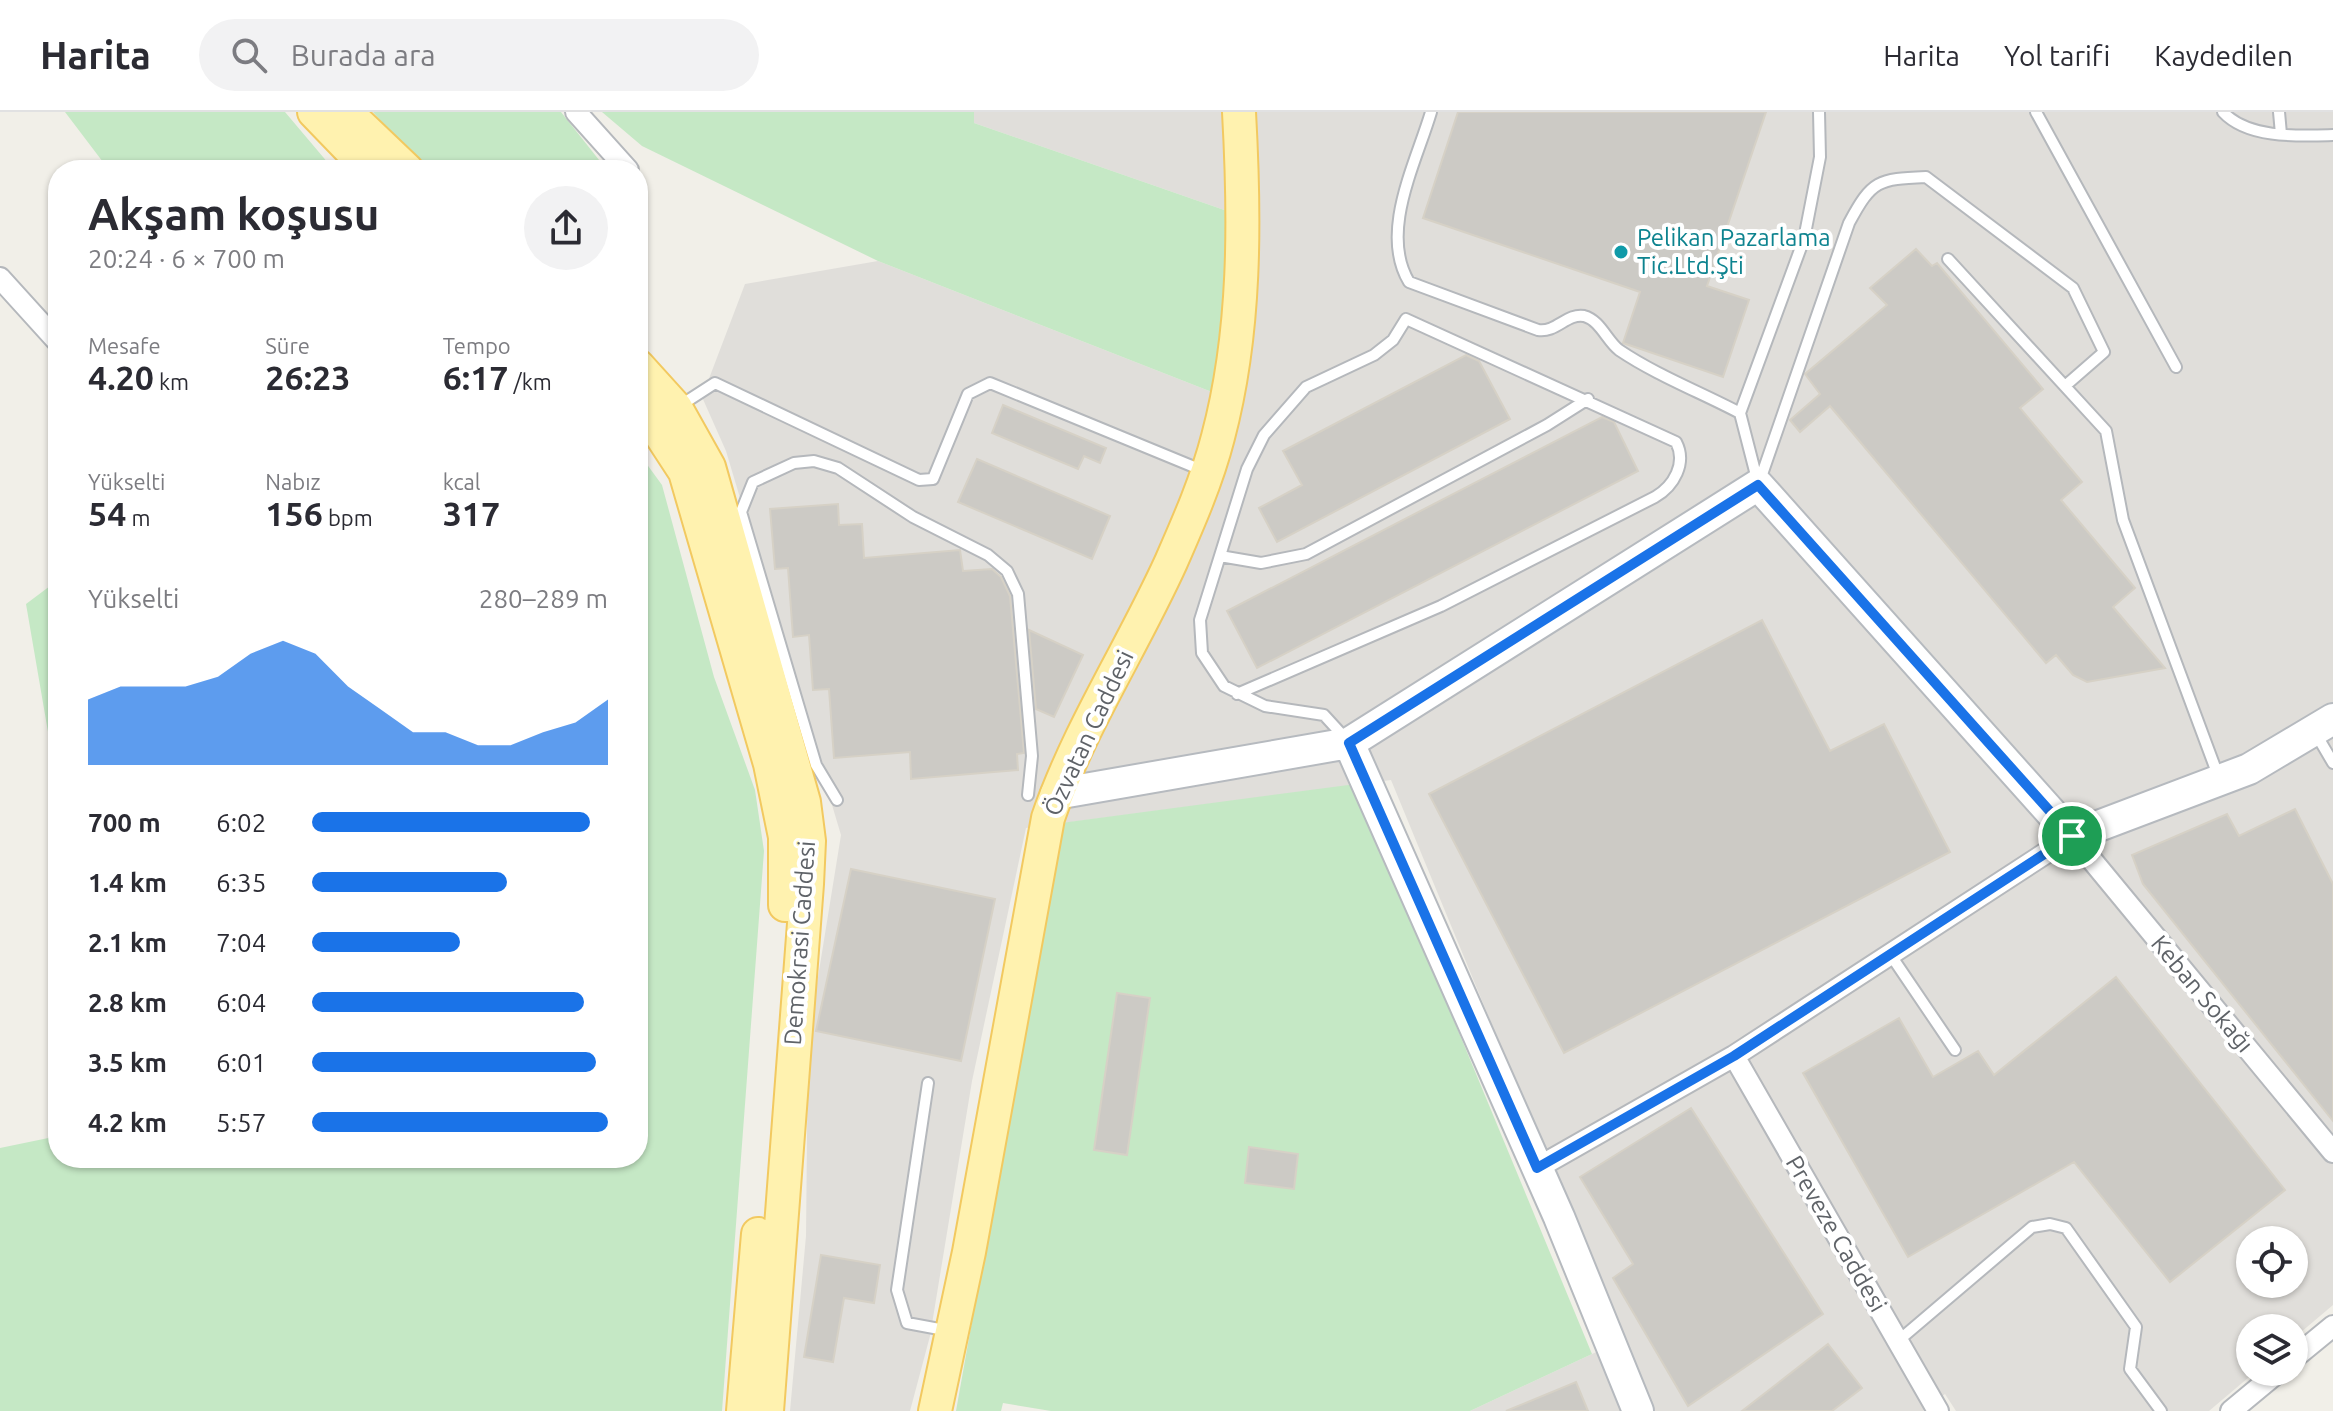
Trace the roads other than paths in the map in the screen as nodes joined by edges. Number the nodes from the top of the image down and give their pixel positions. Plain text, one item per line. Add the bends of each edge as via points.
1 (314, 112) edge
2 (346, 112) edge
3 (576, 112) edge
4 (1239, 112) edge
5 (1431, 112) edge
6 (1819, 112) edge
7 (2036, 112) edge
8 (2223, 112) edge
9 (2279, 112) edge
10 (2281, 134) junction
11 (2333, 135) edge
12 (360, 160) edge
13 (396, 160) edge
14 (619, 160) edge
15 (1948, 259) dead end
16 (0, 278) edge
17 (48, 331) edge
18 (2176, 367) dead end
19 (648, 377) edge
20 (2065, 386) junction
21 (1588, 399) junction
22 (676, 408) junction
23 (1740, 413) junction
24 (648, 415) edge
25 (1207, 472) junction
26 (1758, 485) junction
27 (1220, 556) junction
28 (1237, 694) junction
29 (2324, 725) edge
30 (1349, 743) junction
31 (2333, 763) edge
32 (2220, 780) junction
33 (1042, 794) junction
34 (837, 800) dead end
35 (2072, 836) junction
36 (1890, 954) junction
37 (1955, 1050) dead end
38 (1734, 1056) junction
39 (928, 1083) dead end
40 (2333, 1152) edge
41 (1537, 1168) junction
42 (2333, 1326) edge
43 (952, 1331) junction
44 (1898, 1341) junction
45 (2308, 1347) edge
46 (2261, 1386) edge
47 (743, 1411) edge
48 (767, 1411) edge
49 (935, 1411) edge
50 (1638, 1411) edge
51 (1938, 1411) edge
52 (2161, 1411) edge
53 (2231, 1411) edge

1 - 12 main road
2 - 13 main road
3 - 14 street
4 - 25 main road, Özvatan Caddesi via 1241,269 1227,400
5 - 23 lane via 1396,235 1400,265 1409,282 1547,332 1583,316 1617,348
6 - 23 lane via 1820,157 1804,239
7 - 18 lane
8 - 10 lane via 2249,128
9 - 10 lane
10 - 11 lane
15 - 20 lane
16 - 17 street
19 - 22 main road, Demokrasi Caddesi
20 - 26 lane via 2104,352 2073,288 1926,177 1893,179 1867,190 1849,223
20 - 32 lane via 2106,431 2123,520
21 - 27 lane via 1306,554 1261,563
21 - 27 lane via 1406,319 1384,348 1306,387 1275,420 1247,469
21 - 28 lane via 1676,442 1679,468 1663,492 1441,606
22 - 25 lane via 715,383 919,480 933,479 968,394 990,383
22 - 48 main road, Demokrasi Caddesi via 709,467 792,751 809,841
23 - 26 lane
24 - 47 main road, Demokrasi Caddesi via 685,472 770,764 785,837 784,930
25 - 33 main road, Özvatan Caddesi via 1170,565
26 - 30 street
26 - 35 street
27 - 28 lane via 1203,607 1200,644 1211,672
28 - 30 lane via 1284,710 1324,715
29 - 31 lane
29 - 32 street
30 - 33 street
30 - 41 street
32 - 35 street
33 - 34 lane via 1032,756 1018,594 1007,571 838,468 804,461 753,482 741,512 816,765
33 - 43 main road, Özvatan Caddesi via 1041,849
35 - 36 street
35 - 40 street, Keban Sokağı
36 - 37 lane
36 - 38 street
38 - 41 street
38 - 44 street, Preveze Caddesi
39 - 43 lane via 897,1290 907,1323
41 - 50 street
42 - 45 street
43 - 49 main road, Özvatan Caddesi
44 - 51 street, Preveze Caddesi
44 - 52 lane via 2032,1227 2066,1228 2136,1327 2130,1369
46 - 53 street

